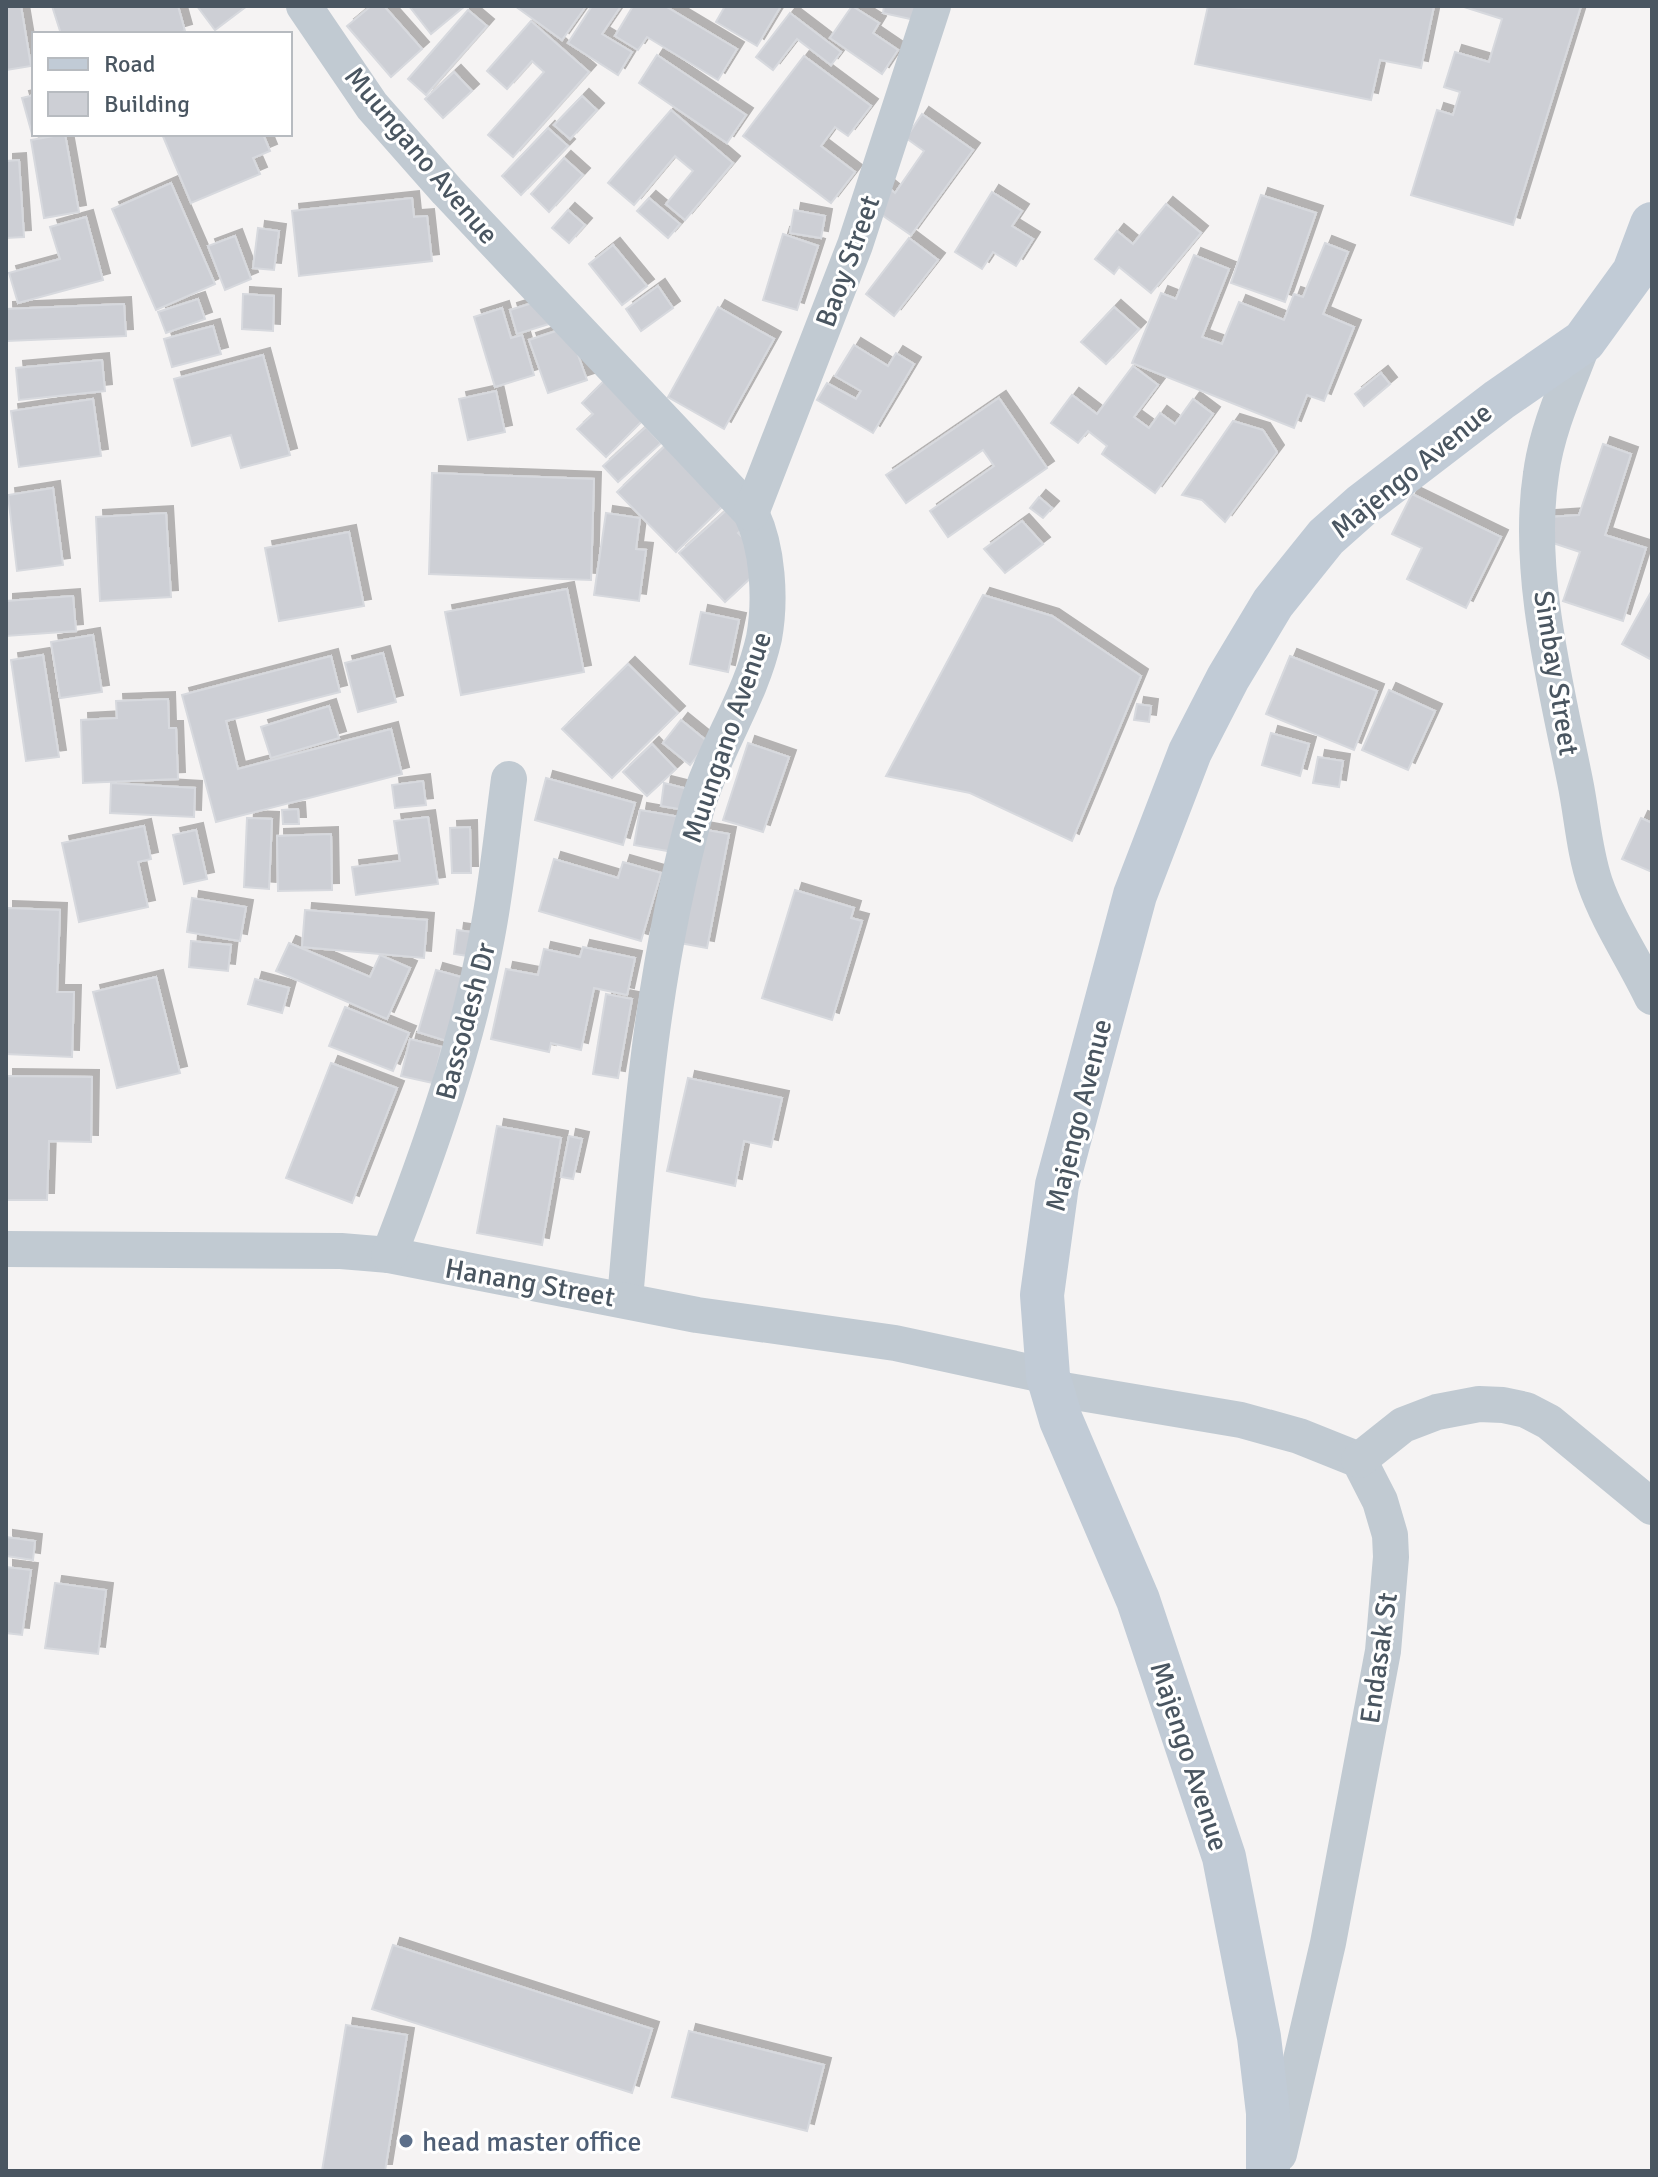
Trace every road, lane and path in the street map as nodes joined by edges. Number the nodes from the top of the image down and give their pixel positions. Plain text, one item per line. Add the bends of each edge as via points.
1 (304, 6) edge
2 (933, 6) edge
3 (1652, 224) edge
4 (1584, 341) junction
5 (751, 513) junction
6 (509, 779) dead end
7 (1652, 997) edge
8 (6, 1249) edge
9 (389, 1255) junction
10 (625, 1299) junction
11 (1049, 1382) junction
12 (1359, 1460) junction
13 (1652, 1507) edge
14 (1268, 2171) edge
15 (1275, 2171) edge

1 - 5 street, Muungano Avenue via 372,106
2 - 5 street, Baoy Street via 855,245
3 - 4 street, Majengo Avenue via 1634,272
4 - 7 street, Simbay Street via 1541,474 1537,525 1542,589 1590,868 1603,905
4 - 11 street, Majengo Avenue via 1474,419 1326,537 1273,603 1228,678 1190,752 1135,895 1061,1165 1042,1295
5 - 10 street, Muungano Avenue via 764,558 763,638 698,804 660,960
6 - 9 street, Bassodesh Dr via 477,982 433,1142
8 - 9 street, Hanang Street
9 - 10 street, Hanang Street
10 - 11 street, Hanang Street via 697,1315 895,1343
11 - 12 street via 1241,1420
11 - 14 street, Majengo Avenue via 1138,1600 1224,1857 1259,2037
12 - 13 street via 1403,1425 1437,1412 1503,1405 1549,1422
12 - 15 street, Endasak St via 1390,1535 1383,1651 1328,1943

